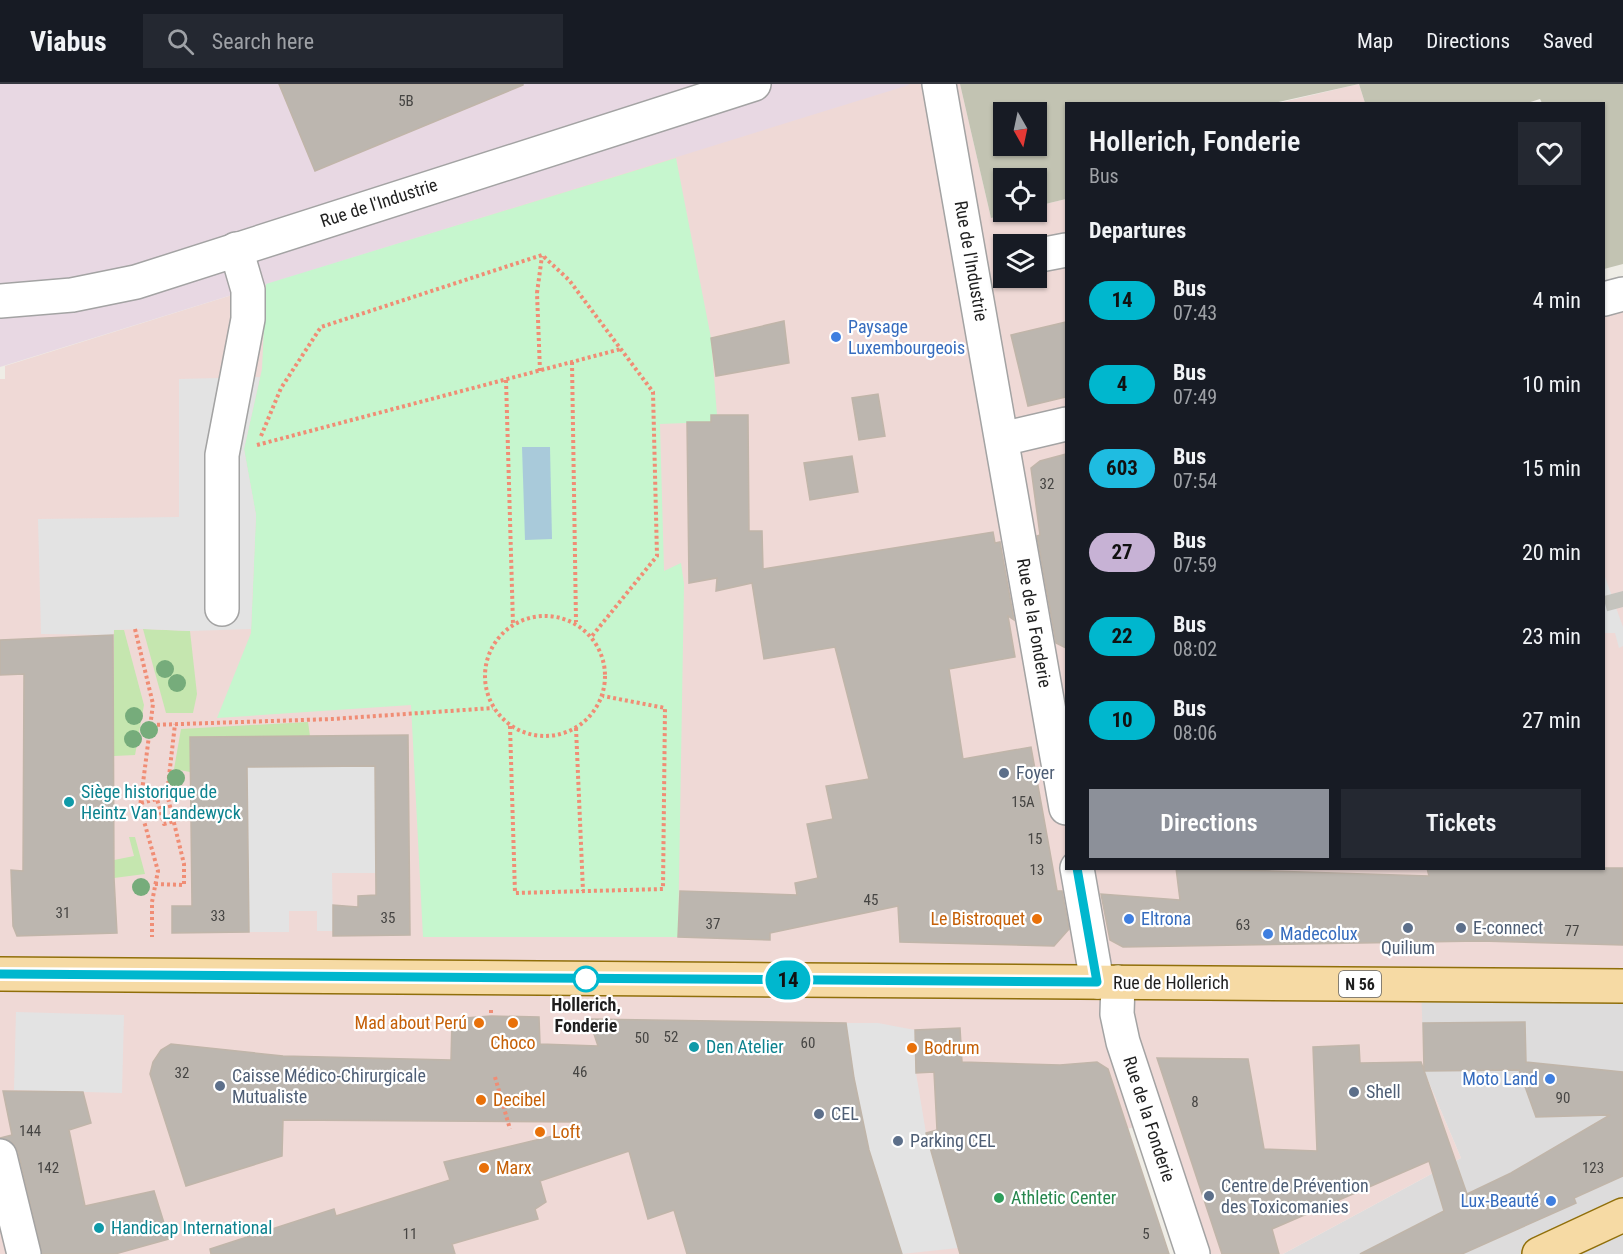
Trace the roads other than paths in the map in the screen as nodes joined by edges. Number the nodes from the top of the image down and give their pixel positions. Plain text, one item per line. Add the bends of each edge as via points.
1 (754, 84) edge
2 (939, 84) edge
3 (236, 249) junction
4 (1623, 294) edge
5 (1605, 300) edge
6 (1605, 300) edge
7 (0, 301) edge
8 (1623, 302) edge
9 (1065, 424) edge
10 (1002, 439) junction
11 (222, 609) dead end
12 (1065, 802) edge
13 (1078, 870) edge
14 (0, 974) edge
15 (1108, 982) junction
16 (1623, 986) edge
17 (0, 1156) edge
18 (1623, 1215) edge
19 (24, 1254) edge
20 (1193, 1254) edge
21 (1539, 1254) edge

1 - 3 street, Rue de l'Industrie
2 - 10 street, Rue de l'Industrie
3 - 7 street, Rue de l'Industrie via 136,282 72,296
3 - 11 street via 248,290 248,319 222,455
4 - 5 street
6 - 8 street
9 - 10 street
10 - 12 street, Rue de la Fonderie
13 - 15 street, Rue de la Fonderie
14 - 15 main road, Rue de Hollerich / N 56
15 - 16 main road, Rue de Hollerich / N 56
15 - 20 street, Rue de la Fonderie via 1123,1042
17 - 19 street
18 - 21 main road

